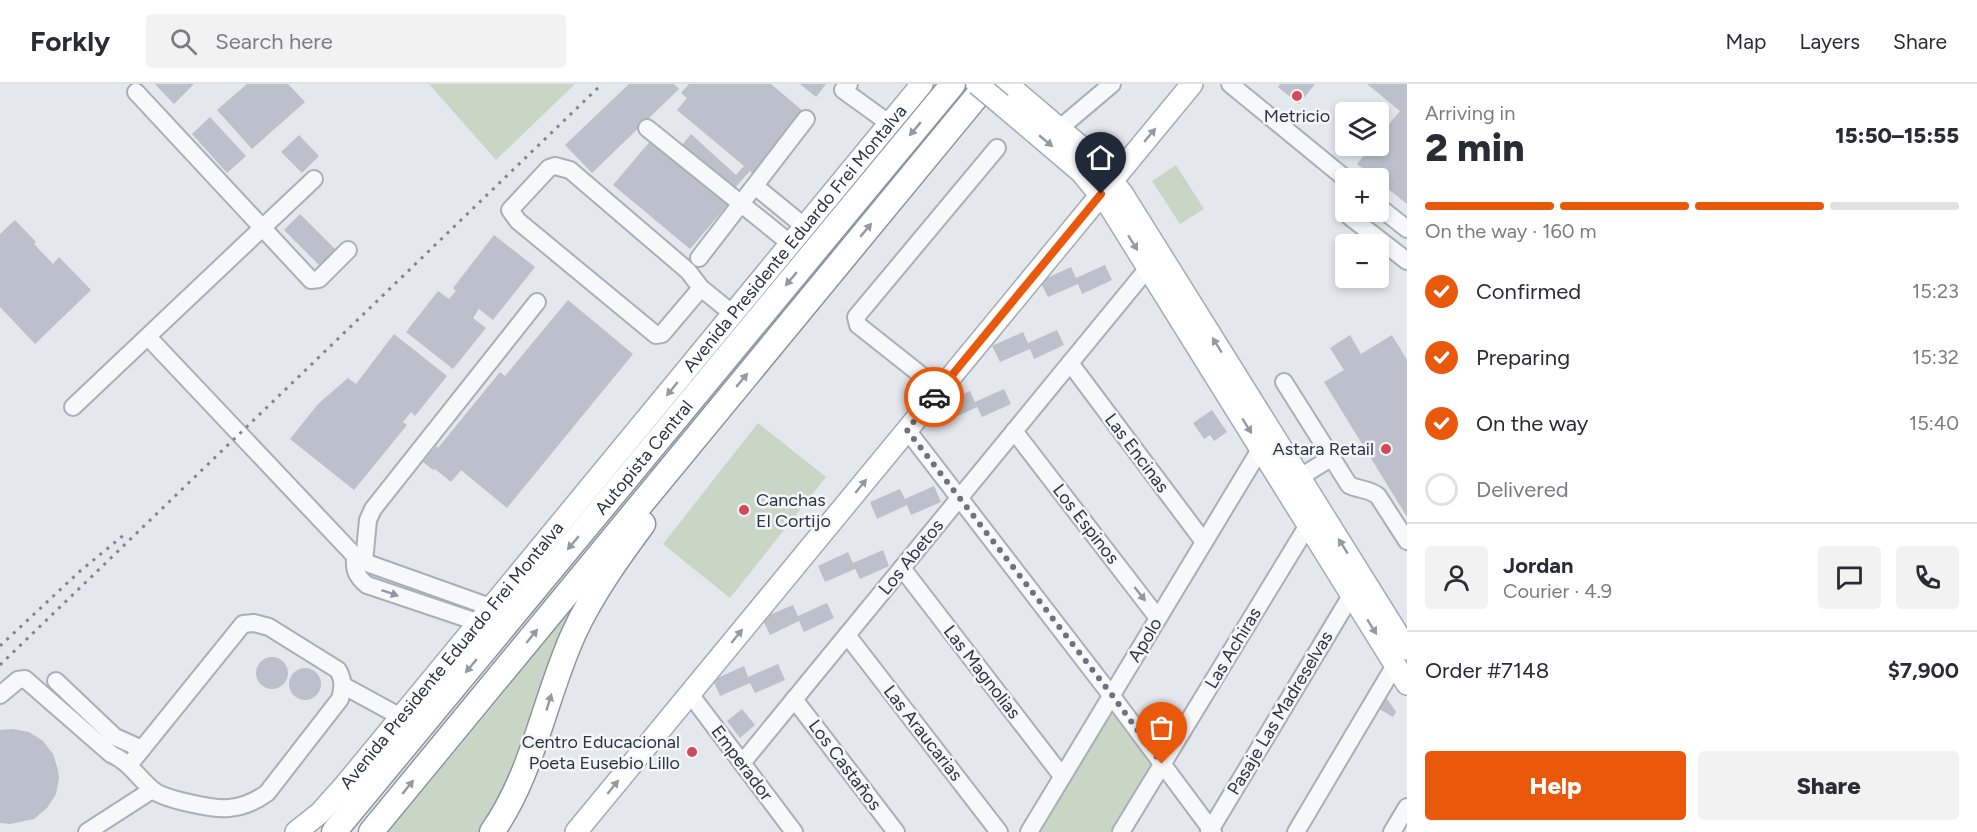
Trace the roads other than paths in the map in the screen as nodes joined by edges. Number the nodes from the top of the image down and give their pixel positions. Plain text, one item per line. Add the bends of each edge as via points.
1 (849, 84) edge
2 (922, 84) edge
3 (953, 84) edge
4 (977, 84) edge
5 (987, 84) edge
6 (1112, 84) edge
7 (1192, 84) edge
8 (1230, 84) edge
9 (136, 92) dead end
10 (1009, 94) edge
11 (806, 119) dead end
12 (890, 124) junction
13 (647, 128) dead end
14 (1060, 129) junction
15 (997, 148) dead end
16 (1335, 170) edge
17 (314, 179) dead end
18 (755, 186) junction
19 (1107, 187) junction
20 (741, 204) junction
21 (1389, 215) edge
22 (1357, 222) edge
23 (805, 227) junction
24 (262, 228) junction
25 (1407, 230) edge
26 (791, 244) junction
27 (348, 250) dead end
28 (699, 258) dead end
29 (1407, 261) edge
30 (1148, 268) junction
31 (701, 288) junction
32 (537, 302) dead end
33 (733, 314) junction
34 (148, 337) junction
35 (1070, 363) junction
36 (1284, 382) dead end
37 (940, 390) junction
38 (1236, 392) junction
39 (73, 407) dead end
40 (907, 430) junction
41 (1014, 431) junction
42 (692, 441) junction
43 (1261, 448) junction
44 (1331, 458) junction
45 (1300, 477) junction
46 (959, 498) junction
47 (1308, 525) junction
48 (1407, 541) edge
49 (1204, 542) junction
50 (359, 559) junction
51 (902, 568) junction
52 (1352, 594) junction
53 (486, 615) junction
54 (1158, 618) junction
55 (847, 635) junction
56 (1401, 657) edge
57 (57, 681) dead end
58 (1407, 684) edge
59 (344, 686) junction
60 (690, 694) junction
61 (0, 695) edge
62 (1112, 695) junction
63 (794, 699) junction
64 (401, 717) junction
65 (142, 749) junction
66 (742, 763) junction
67 (1162, 764) junction
68 (129, 765) junction
69 (383, 772) junction
70 (1062, 776) junction
71 (152, 790) junction
72 (1407, 807) edge
73 (1211, 831) edge
74 (87, 832) edge
75 (296, 832) edge
76 (319, 832) edge
77 (334, 832) edge
78 (371, 832) edge
79 (492, 832) edge
80 (576, 832) edge
81 (794, 832) edge
82 (896, 832) edge
83 (999, 832) edge
84 (1029, 832) edge
85 (1121, 832) edge
86 (1296, 832) edge
87 (1392, 832) edge

1 - 12 street via 843,90
2 - 12 main road, Avenida Presidente Eduardo Frei Montalva
3 -> 69 highway, Autopista Central
4 - 10 main road, bridge
42 -> 5 highway, Autopista Central
6 - 14 street
19 -> 7 main road
8 - 16 street
9 - 24 street
10 - 14 main road
10 -> 19 main road via 1057,151
11 - 18 street
12 - 23 main road, Avenida Presidente Eduardo Frei Montalva
13 - 20 street
14 - 19 main road via 1098,163
15 - 37 street via 856,317 858,325
17 - 24 street
18 - 20 street
18 - 23 street
19 -> 30 main road
19 - 37 main road
38 -> 19 main road via 1163,257
20 - 26 street
20 - 28 street
21 - 25 street
22 - 29 street
23 - 26 main road, Avenida Presidente Eduardo Frei Montalva
24 - 27 street via 311,280 319,279
24 - 34 street
26 - 33 main road, Avenida Presidente Eduardo Frei Montalva
30 - 35 street, Los Abetos
30 - 38 main road
31 - 31 street via 662,334 656,335 518,221 510,210 549,168 570,170 688,271
31 - 33 street
32 - 50 street via 373,508
33 -> 53 main road, Avenida Presidente Eduardo Frei Montalva
34 - 39 street
34 - 50 street
35 - 41 street, Los Abetos
35 - 49 street, Las Encinas
36 - 44 street
37 - 40 main road
38 -> 43 main road
38 - 45 main road
40 - 46 street
60 -> 40 main road
41 - 46 street, Los Abetos
41 -> 54 street, Los Espinos
78 -> 42 highway, Autopista Central
79 -> 42 highway via 522,781 574,632
43 - 47 main road
43 - 49 street, Apolo
44 - 45 street
44 - 48 street via 1349,485 1378,496
56 -> 45 main road
46 - 51 street, Los Abetos
46 - 62 street
47 - 52 main road
47 - 67 street, Las Achiras
49 - 54 street, Apolo
50 - 53 street
51 - 55 street, Los Abetos
51 - 70 street, Las Magnolias
52 -> 56 main road
52 - 73 street, Pasaje Las Madreselvas
53 - 64 main road, Avenida Presidente Eduardo Frei Montalva
54 - 62 street, Apolo
55 - 63 street, Los Abetos
55 - 83 street, Las Araucarias
56 - 58 main road
56 - 86 street
57 - 65 street via 116,737
59 - 64 street
59 - 65 street via 338,670 269,627 243,624
59 - 71 street via 340,699 267,793 258,799 227,809 163,796
60 - 66 street, Emperador
80 -> 60 main road
61 - 68 street via 25,679
62 - 67 street
62 - 70 street, Apolo
63 - 66 street, Los Abetos
63 - 82 street, Los Castaños
64 - 75 main road, Avenida Presidente Eduardo Frei Montalva via 329,804
65 - 68 street
66 - 81 street, Emperador
67 - 73 street
67 - 85 street, Las Achiras
68 - 71 street
69 - 76 highway
69 - 77 highway, Autopista Central
70 - 84 street, Apolo
71 - 74 street
72 - 87 street

